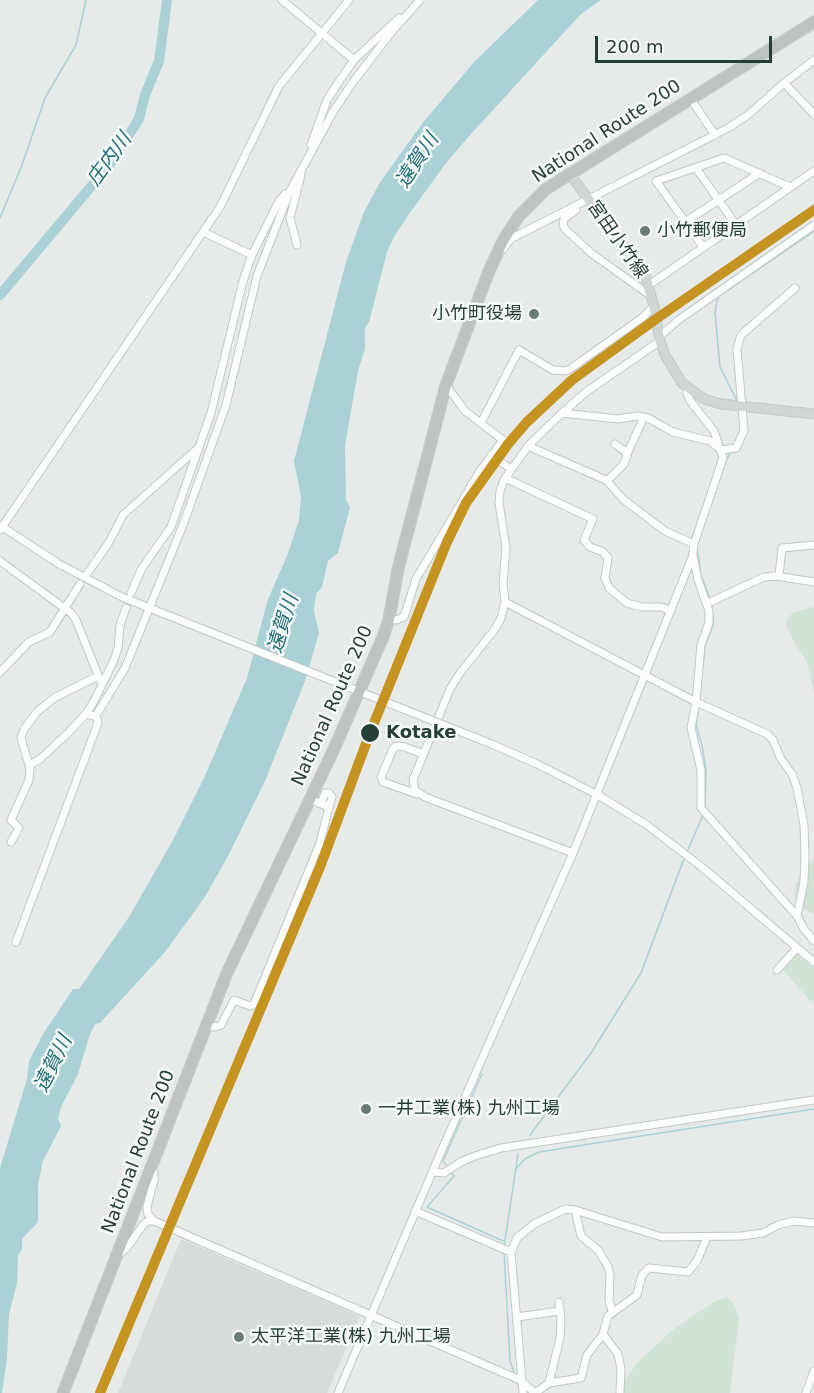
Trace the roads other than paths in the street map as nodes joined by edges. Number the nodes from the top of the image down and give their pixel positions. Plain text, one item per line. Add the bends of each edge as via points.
1 (282, 0) edge
2 (350, 0) edge
3 (420, 0) edge
4 (410, 11) junction
5 (814, 22) edge
6 (322, 33) junction
7 (354, 60) junction
8 (814, 60) edge
9 (784, 83) junction
10 (690, 98) junction
11 (814, 114) edge
12 (715, 135) junction
13 (304, 163) junction
14 (696, 168) junction
15 (814, 171) edge
16 (569, 173) junction
17 (760, 173) junction
18 (790, 187) junction
19 (290, 191) junction
20 (589, 200) junction
21 (718, 200) junction
22 (685, 222) junction
23 (736, 225) junction
24 (814, 225) edge
25 (203, 232) junction
26 (297, 245) dead end
27 (703, 247) junction
28 (252, 255) junction
29 (495, 257) junction
30 (649, 285) junction
31 (795, 288) dead end
32 (651, 296) junction
33 (654, 306) junction
34 (660, 339) junction
35 (446, 385) junction
36 (687, 388) junction
37 (743, 406) junction
38 (562, 413) junction
39 (814, 414) edge
40 (644, 417) junction
41 (481, 423) junction
42 (615, 444) dead end
43 (528, 446) junction
44 (200, 447) junction
45 (721, 450) junction
46 (627, 454) junction
47 (491, 455) junction
48 (511, 469) junction
49 (505, 478) junction
50 (607, 481) junction
51 (1, 527) edge
52 (694, 544) junction
53 (814, 545) edge
54 (693, 555) junction
55 (0, 561) edge
56 (87, 574) dead end
57 (779, 576) junction
58 (814, 582) edge
59 (80, 584) dead end
60 (131, 593) dead end
61 (505, 602) junction
62 (708, 603) junction
63 (65, 606) junction
64 (126, 608) dead end
65 (148, 608) junction
66 (671, 611) junction
67 (389, 619) junction
68 (0, 672) edge
69 (98, 676) junction
70 (646, 676) junction
71 (103, 685) junction
72 (356, 690) junction
73 (696, 702) junction
74 (86, 714) junction
75 (96, 715) junction
76 (423, 754) junction
77 (29, 765) junction
78 (598, 795) junction
79 (425, 797) junction
80 (309, 799) junction
81 (321, 803) junction
82 (329, 807) junction
83 (11, 842) dead end
84 (573, 853) junction
85 (797, 916) junction
86 (16, 942) dead end
87 (814, 942) edge
88 (797, 948) junction
89 (814, 962) edge
90 (779, 969) dead end
91 (206, 1026) junction
92 (814, 1100) edge
93 (151, 1168) junction
94 (432, 1172) junction
95 (575, 1210) junction
96 (416, 1211) junction
97 (154, 1221) junction
98 (814, 1223) edge
99 (707, 1237) junction
100 (509, 1251) junction
101 (116, 1257) junction
102 (559, 1302) dead end
103 (560, 1311) junction
104 (612, 1311) junction
105 (371, 1315) junction
106 (517, 1317) junction
107 (603, 1334) junction
108 (814, 1371) edge
109 (521, 1381) junction
110 (549, 1383) junction
111 (63, 1393) edge
112 (338, 1393) edge
113 (523, 1393) edge
114 (535, 1393) edge
115 (620, 1393) edge
116 (806, 1393) edge

1 - 6 street
2 - 6 street
3 - 4 street
4 - 7 street
4 - 13 street via 359,74
5 - 10 highway, National Route 200
6 - 7 street
6 - 25 street via 279,86 220,207
7 - 13 street via 327,100
8 - 9 street
9 - 11 street
9 - 12 street via 748,116
10 - 12 street
10 - 16 highway, National Route 200
12 - 20 street
13 - 19 street
13 - 26 street via 290,218
14 - 17 street via 728,158
14 - 21 street
14 - 22 street via 656,181
15 - 18 street
16 - 20 main road, 宮田小竹線
16 - 29 highway, National Route 200 via 529,204
17 - 18 street
17 - 21 street
18 - 23 street
19 - 28 street via 279,201
19 - 65 street via 257,276 226,405
20 - 29 street via 512,238
20 - 30 main road, 宮田小竹線
20 - 32 street via 564,219 562,225 591,253
21 - 22 street
21 - 23 street
22 - 27 street
23 - 27 street
24 - 34 street via 686,314
25 - 28 street
25 - 51 street
27 - 30 street
28 - 44 street
29 - 35 highway, National Route 200
30 - 32 main road, 宮田小竹線
31 - 37 street via 741,335 737,349
32 - 33 main road, 宮田小竹線
33 - 34 main road, 宮田小竹線
33 - 41 street via 565,371 553,370 519,350
34 - 36 main road, 宮田小竹線 via 670,367
34 - 38 street
35 - 41 street via 465,411
35 - 67 highway, National Route 200 via 398,569
36 - 37 main road, 宮田小竹線 via 704,399
36 - 45 street via 691,402 714,431
37 - 39 main road, 宮田小竹線
37 - 45 street via 744,431 736,448
38 - 40 street via 618,419
38 - 43 street
40 - 45 street via 673,432 710,441
40 - 46 street
41 - 47 street via 503,440
42 - 46 street
43 - 48 street
43 - 50 street
44 - 56 street via 123,514
44 - 60 street via 171,527 142,568
45 - 52 street via 722,464
46 - 50 street
47 - 48 street
47 - 67 street via 416,579 404,617
48 - 49 street
49 - 61 street via 499,503 506,549
49 - 66 street via 593,519 584,540 608,558 605,578 609,588 627,603
50 - 52 street via 624,500 665,531
51 - 65 street via 87,580
52 - 54 street
53 - 57 street via 782,548
54 - 62 street
54 - 66 street
55 - 63 street
57 - 58 street
57 - 62 street via 764,577
59 - 63 street
61 - 70 street
61 - 76 street via 495,629 450,689
62 - 73 street via 709,623 701,645
63 - 68 street via 50,632 29,642
63 - 69 street via 76,620
64 - 71 street via 118,648
65 - 72 street
65 - 75 street via 131,656
66 - 70 street
67 - 72 highway, National Route 200
69 - 71 street
69 - 77 street via 54,699 31,719 21,738
70 - 73 street
70 - 78 street
71 - 74 street
72 - 78 street, bridge via 494,745
72 - 80 highway, National Route 200
73 - 85 street via 691,728 701,770 704,810
73 - 85 street via 767,734 792,774 804,825 804,882
74 - 75 street
74 - 77 street
75 - 86 street via 98,723
76 - 79 street via 412,780 415,790
76 - 79 street via 396,746 381,777 384,782
77 - 83 street via 30,780 11,820 19,828
78 - 84 street
78 - 88 street via 682,851
79 - 84 street
80 - 81 street
80 - 91 highway, National Route 200
81 - 82 street
81 - 82 street via 325,793 329,794
82 - 91 street via 314,859 254,1004 234,1000 221,1025
84 - 94 street
85 - 87 street
88 - 89 street
88 - 90 street
91 - 93 highway, National Route 200
92 - 94 street via 501,1148 461,1162 444,1173
93 - 97 street via 154,1180 147,1207
93 - 101 highway, National Route 200
94 - 96 street
95 - 99 street via 662,1237
95 - 100 street via 565,1209 526,1229
95 - 104 street via 581,1236 598,1250 608,1267
96 - 100 street
96 - 105 street
97 - 101 street via 143,1225
97 - 105 street
98 - 99 street via 794,1221 763,1233
99 - 104 street via 688,1272 649,1268 642,1275 637,1295
100 - 106 street
101 - 111 highway, National Route 200
102 - 103 street
103 - 106 street
103 - 110 street via 560,1338
104 - 107 street
105 - 109 street
105 - 112 street
106 - 109 street
107 - 110 street via 587,1355 581,1378
107 - 115 street via 618,1354
108 - 116 street
109 - 113 street
109 - 114 street
110 - 114 street

